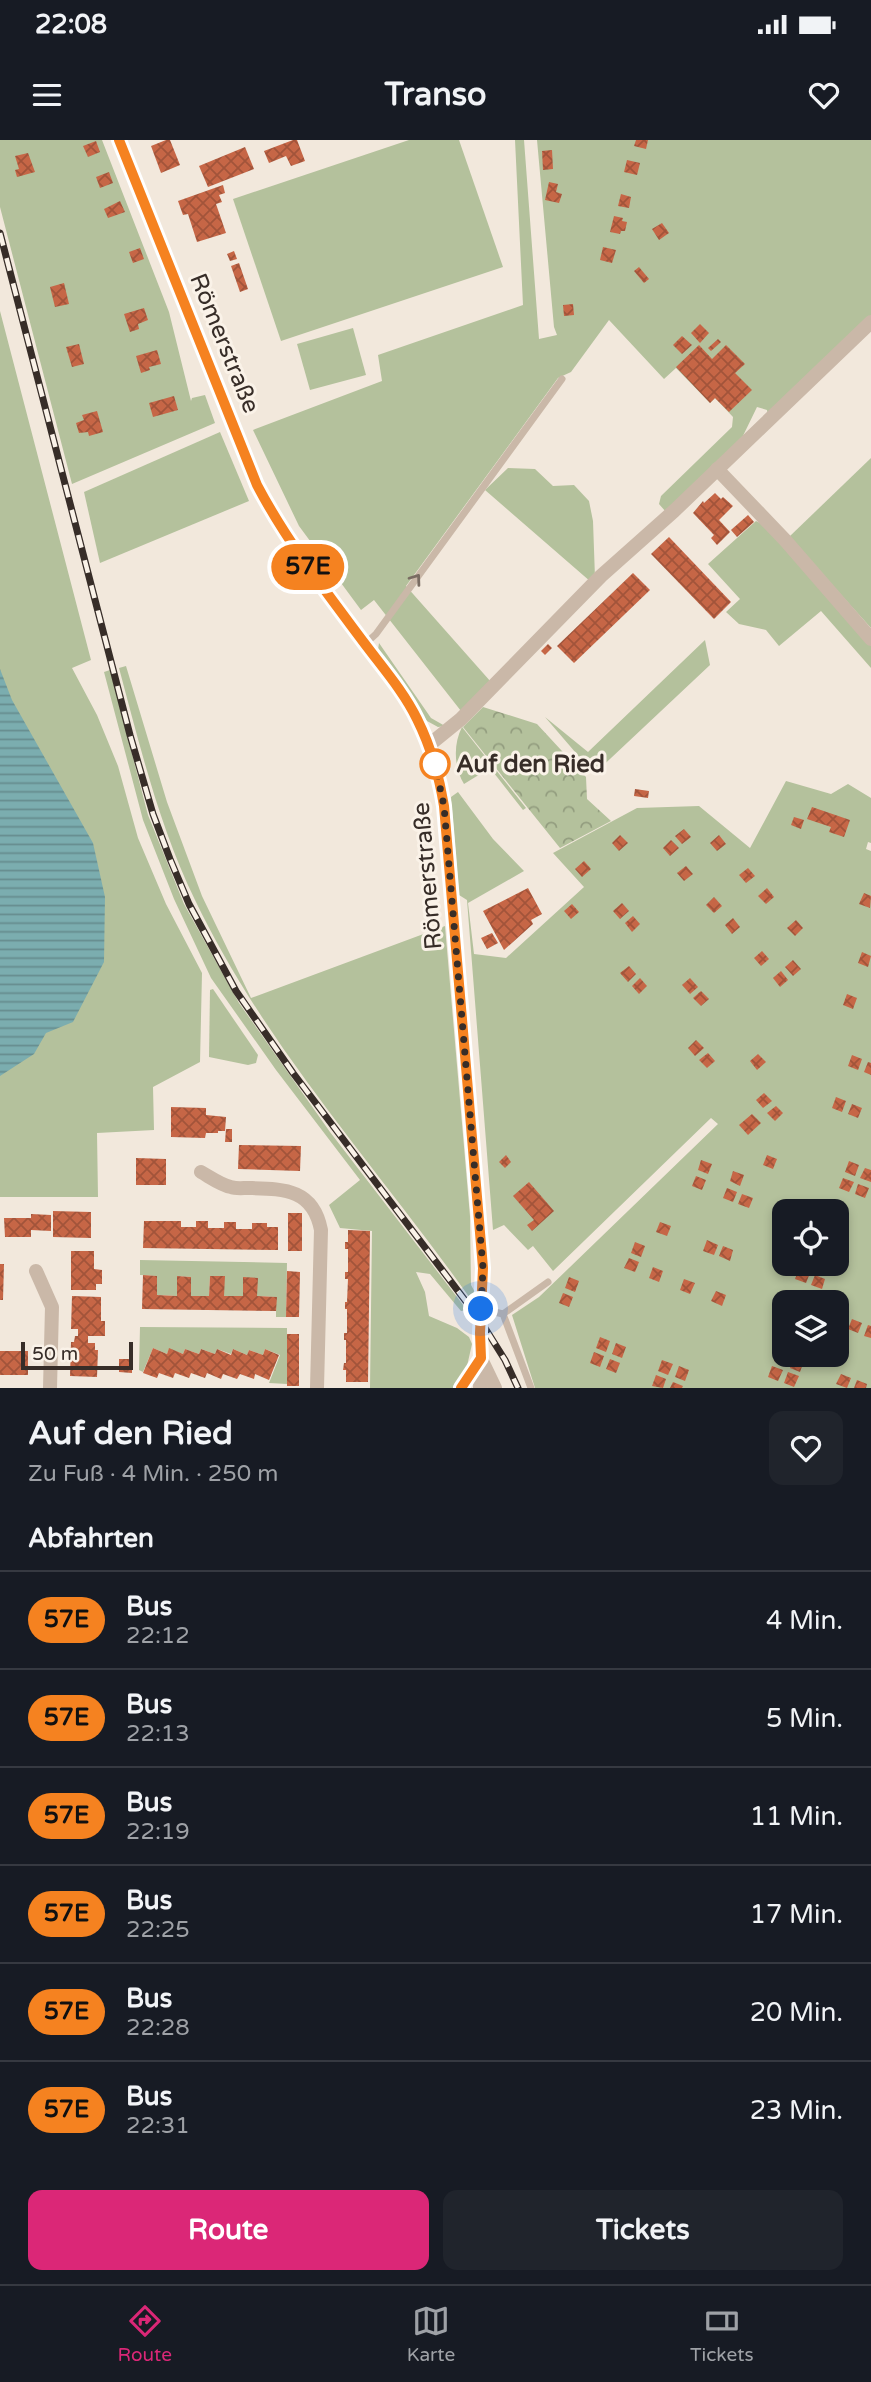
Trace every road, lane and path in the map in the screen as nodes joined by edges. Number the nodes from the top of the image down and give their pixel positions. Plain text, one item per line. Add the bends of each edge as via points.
1 (119, 140) edge
2 (871, 322) edge
3 (562, 379) dead end
4 (717, 469) junction
5 (370, 639) junction
6 (871, 639) edge
7 (429, 745) junction
8 (201, 1172) dead end
9 (36, 1271) dead end
10 (548, 1282) dead end
11 (481, 1309) junction
12 (503, 1314) junction
13 (481, 1358) junction
14 (50, 1388) edge
15 (317, 1388) edge
16 (461, 1388) edge
17 (480, 1388) edge
18 (495, 1388) edge
19 (531, 1388) edge

1 - 5 street, Römerstraße via 257,485 309,570
2 - 4 street
5 -> 3 lane
4 - 6 street
4 - 7 street
5 - 7 street, Römerstraße
7 - 11 street, Römerstraße via 444,806 483,1268
8 - 15 street via 231,1188 293,1192 319,1218
9 - 14 street via 52,1307
10 - 12 lane
11 - 12 lane
11 - 13 street, Römerstraße
12 - 19 lane
13 - 16 street
13 - 17 street, Römerstraße
13 - 18 street

